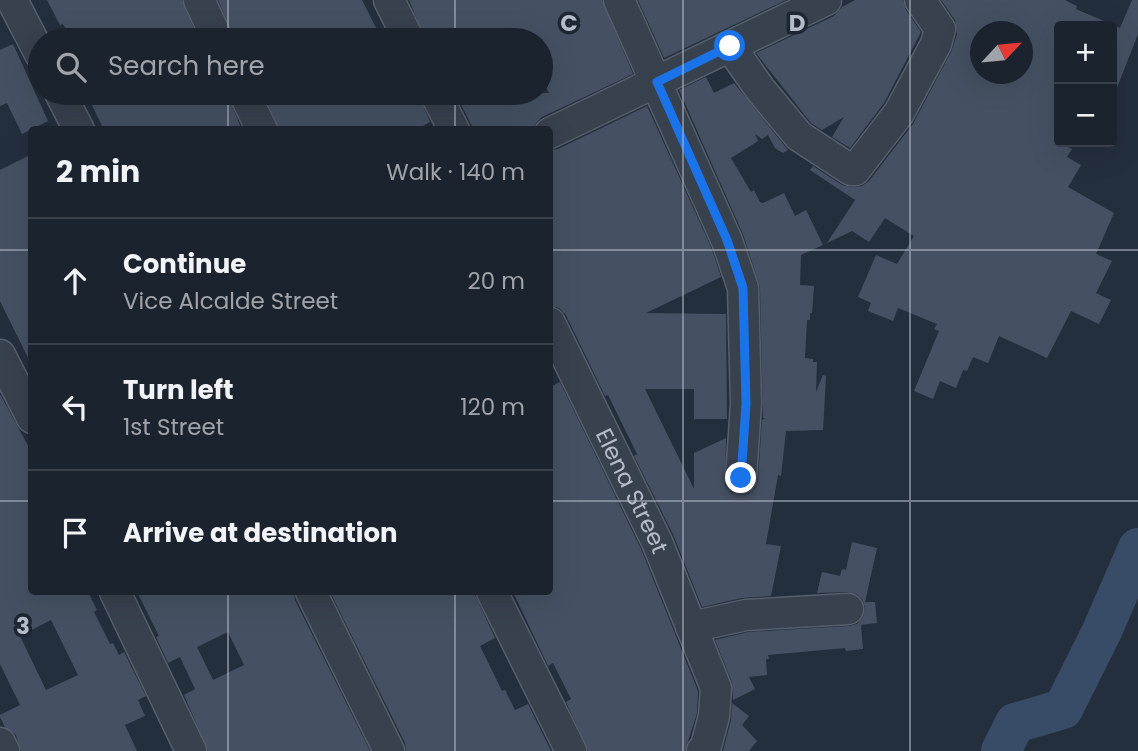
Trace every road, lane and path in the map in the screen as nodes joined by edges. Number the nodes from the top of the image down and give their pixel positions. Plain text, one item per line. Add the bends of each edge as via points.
1 (12, 0) edge
2 (199, 0) edge
3 (389, 0) edge
4 (619, 0) edge
5 (920, 0) edge
6 (818, 1) edge
7 (212, 28) edge
8 (403, 28) edge
9 (28, 31) edge
10 (730, 46) junction
11 (657, 82) junction
12 (66, 105) edge
13 (250, 105) edge
14 (441, 105) edge
15 (77, 126) edge
16 (260, 126) edge
17 (452, 126) edge
18 (553, 132) edge
19 (553, 329) edge
20 (0, 355) edge
21 (21, 403) edge
22 (741, 478) dead end
23 (116, 595) edge
24 (312, 595) edge
25 (493, 595) edge
26 (848, 609) dead end
27 (691, 627) junction
28 (0, 743) edge
29 (4, 751) edge
30 (191, 751) edge
31 (390, 751) edge
32 (571, 751) edge
33 (702, 751) edge

1 - 9 street
2 - 7 street
3 - 8 street
4 - 11 street
5 - 10 street via 940,29 936,44 900,113 855,170 799,135
6 - 10 street
10 - 11 street
11 - 18 street
11 - 22 street via 727,240 743,288 746,404
12 - 15 street
13 - 16 street
14 - 17 street
19 - 27 street, Elena Street via 657,542
20 - 21 street
23 - 30 street
24 - 31 street
25 - 32 street
26 - 27 street via 746,615
27 - 33 street, Elena Street via 716,688 714,716
28 - 29 street

